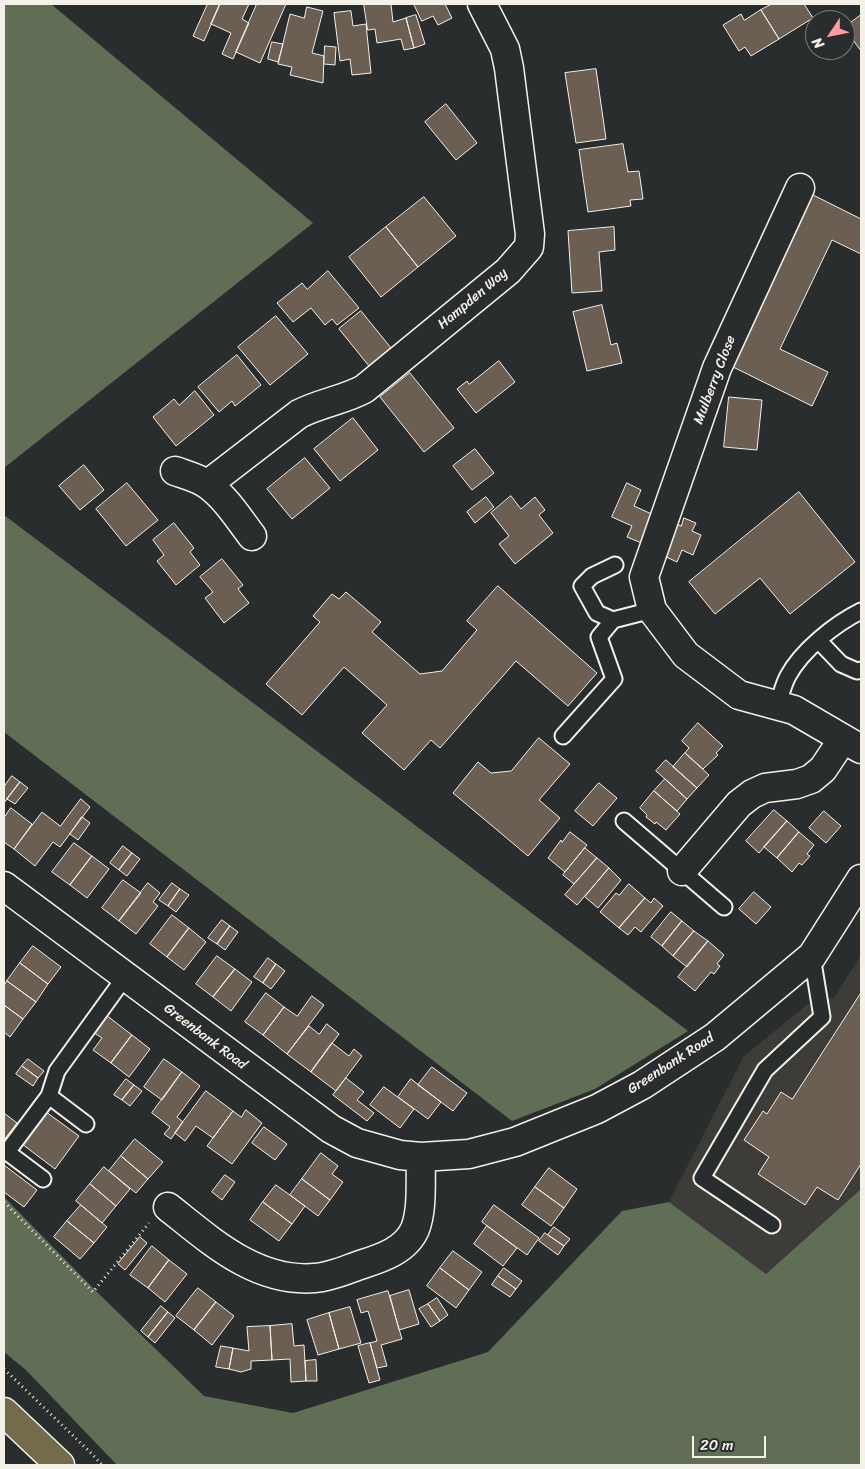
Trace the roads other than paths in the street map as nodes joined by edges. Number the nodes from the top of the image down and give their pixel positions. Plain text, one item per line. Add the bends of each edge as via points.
1 (482, 4) edge
2 (800, 188) dead end
3 (175, 471) dead end
4 (208, 484) junction
5 (252, 536) dead end
6 (615, 565) dead end
7 (652, 610) junction
8 (861, 612) edge
9 (614, 620) junction
10 (819, 640) junction
11 (861, 670) edge
12 (777, 706) junction
13 (564, 736) dead end
14 (852, 744) edge
15 (624, 822) dead end
16 (682, 871) junction
17 (861, 879) edge
18 (4, 886) edge
19 (724, 907) dead end
20 (812, 956) junction
21 (125, 977) junction
22 (49, 1096) junction
23 (86, 1124) dead end
24 (422, 1157) junction
25 (43, 1178) dead end
26 (168, 1206) road end
27 (772, 1225) dead end
28 (4, 1412) edge
29 (60, 1465) edge

1 - 4 street, Hampden Way via 505,49 509,68 530,234 528,247 508,271 364,389 299,414
2 - 7 street, Mulberry Close via 717,368 644,577
3 - 4 street
4 - 5 street
6 - 9 lane via 592,576 582,586 598,613
7 - 9 lane
7 - 12 street via 686,656 739,695
8 - 10 lane via 845,619
9 - 13 lane via 598,636 614,679
10 - 11 lane via 841,664
10 - 12 lane via 800,656 787,677
12 - 14 street via 794,710
14 - 16 street via 811,780 765,788 752,794 739,804
15 - 16 lane
16 - 19 lane
17 - 20 street, Greenbank Road
18 - 21 street, Greenbank Road
20 - 24 street, Greenbank Road via 715,1037 642,1085 597,1109 515,1142 469,1154
20 - 27 lane via 822,1017 765,1070 702,1178
21 - 22 lane via 58,1071
21 - 24 street, Greenbank Road via 331,1129 356,1143 380,1151
22 - 23 lane
22 - 25 lane via 7,1152
24 - 26 street via 419,1216 408,1240 376,1260 317,1278 275,1274 240,1261
28 - 29 highway

